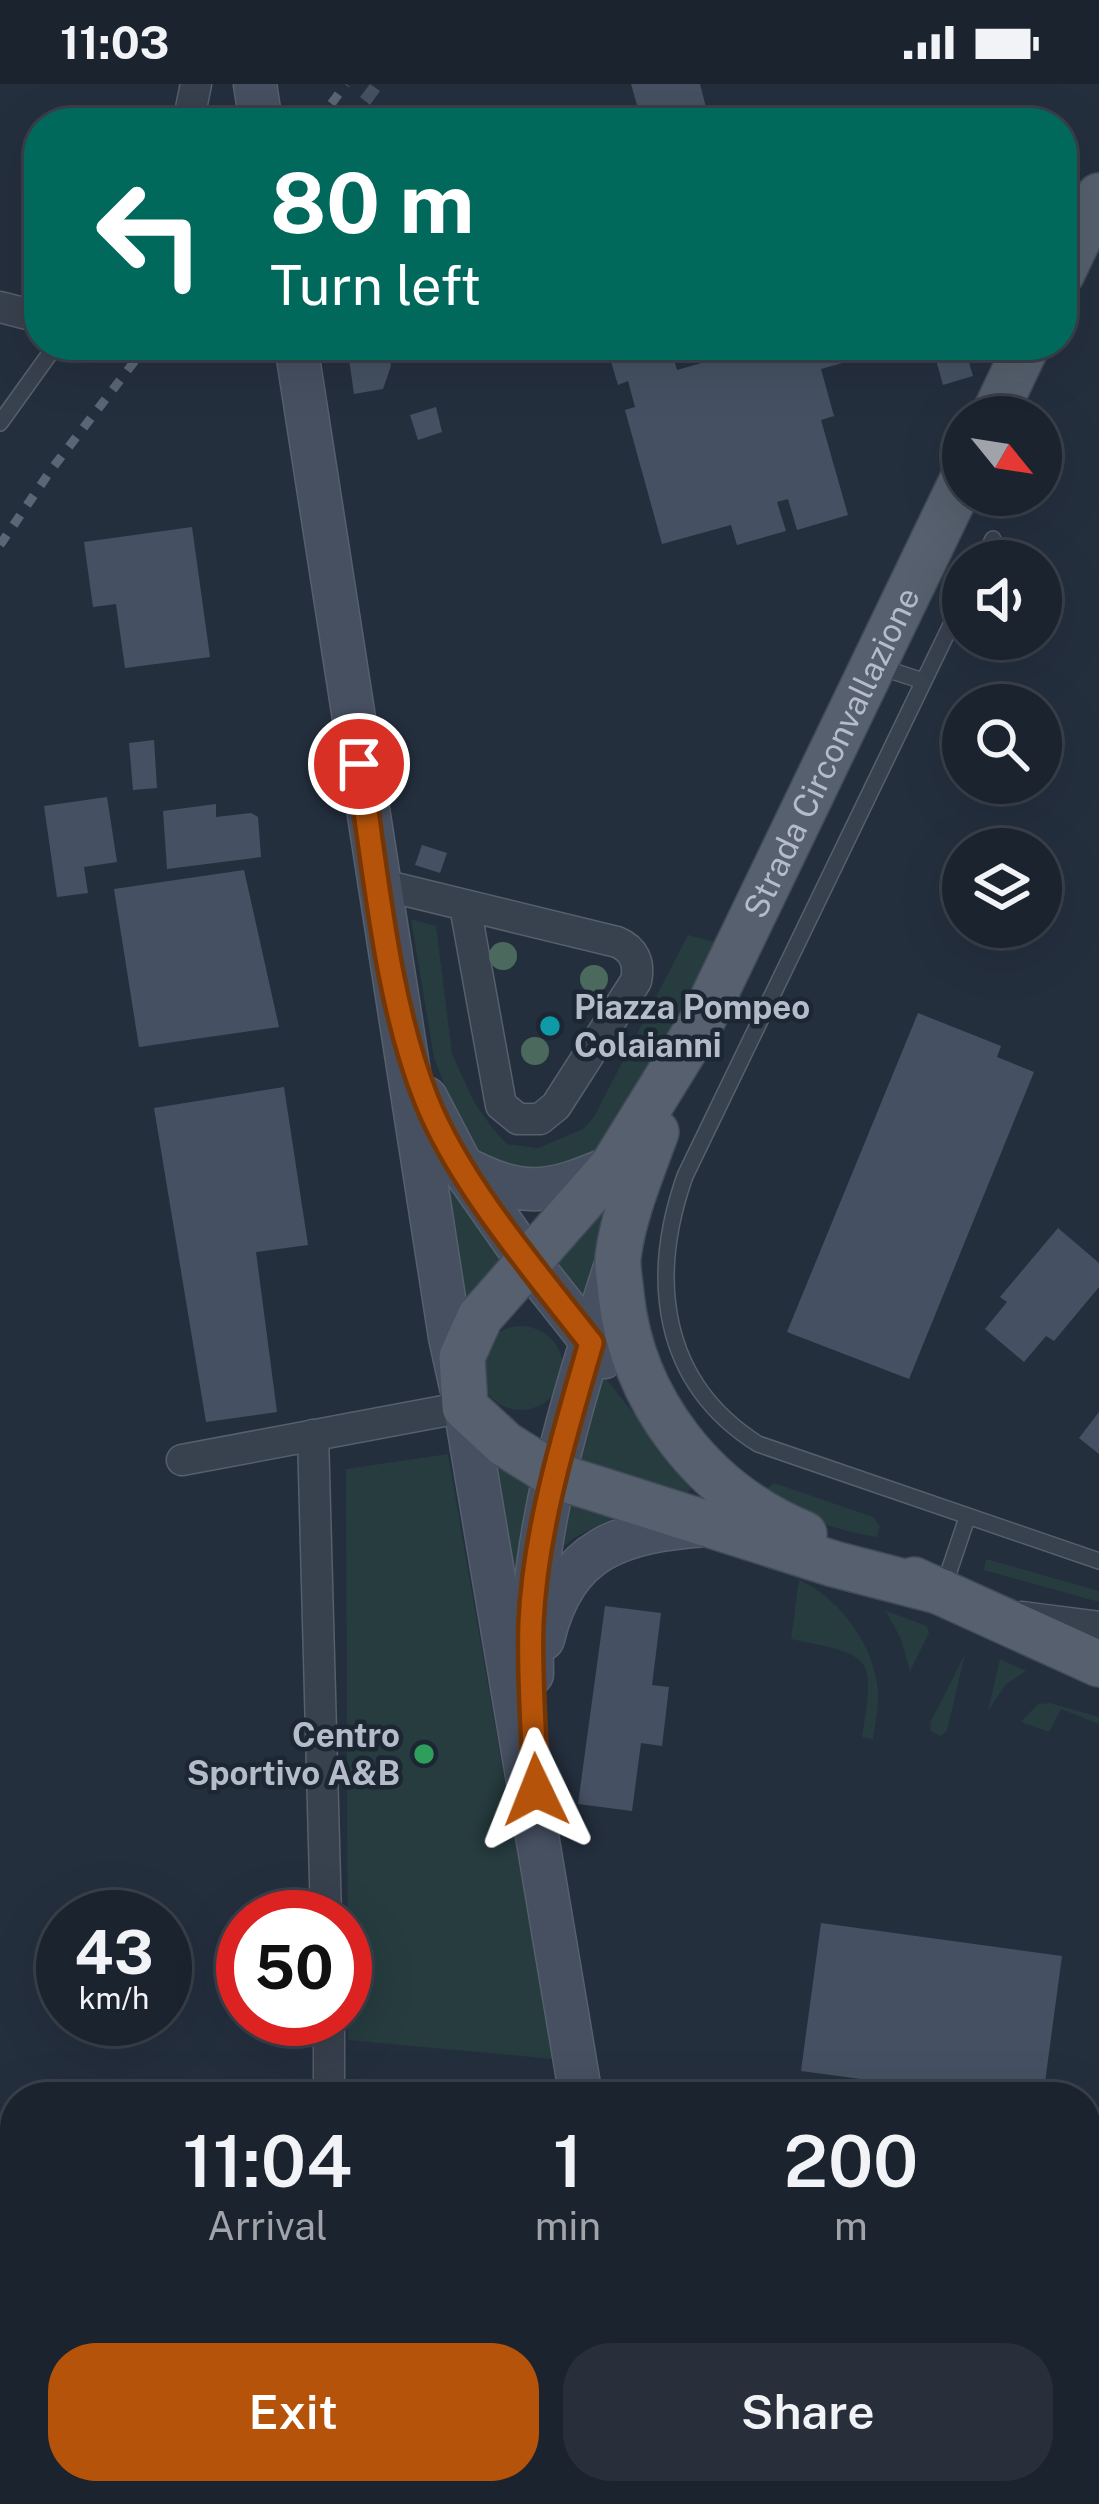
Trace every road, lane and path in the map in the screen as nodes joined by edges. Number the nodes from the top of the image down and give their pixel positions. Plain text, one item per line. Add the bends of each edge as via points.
1 (1099, 196) edge
2 (1077, 242) edge
3 (45, 360) edge
4 (298, 360) edge
5 (1021, 360) edge
6 (1003, 396) edge
7 (0, 424) edge
8 (945, 516) edge
9 (942, 643) edge
10 (874, 665) junction
11 (923, 681) junction
12 (379, 884) junction
13 (465, 906) junction
14 (700, 1023) junction
15 (401, 1029) junction
16 (462, 1167) junction
17 (612, 1167) junction
18 (618, 1258) junction
19 (527, 1260) junction
20 (469, 1338) junction
21 (591, 1343) junction
22 (576, 1393) junction
23 (465, 1404) junction
24 (660, 1416) junction
25 (313, 1436) junction
26 (182, 1460) dead end
27 (556, 1476) junction
28 (967, 1518) junction
29 (707, 1525) junction
30 (1099, 1562) edge
31 (942, 1592) junction
32 (993, 1613) junction
33 (1099, 1628) edge
34 (1099, 1664) edge
35 (532, 1682) junction
36 (537, 1826) junction
37 (325, 1890) edge
38 (329, 2046) edge
39 (329, 2082) edge
40 (579, 2082) edge

1 - 2 main road
3 - 7 lane
4 - 12 main road
5 - 6 main road
8 - 10 main road, Strada Circonvallazione
9 - 11 lane
10 - 11 lane
10 - 14 main road, Strada Circonvallazione
11 - 28 lane via 685,1176 671,1215 665,1310 682,1359 729,1426 758,1444
12 - 13 street
12 - 15 main road
13 - 13 street via 501,1105 518,1119 539,1119 556,1106 631,988 637,961 616,942
14 - 17 main road
14 - 18 main road
15 - 16 main road
15 - 23 main road
16 - 17 main road via 520,1190 572,1184
16 - 19 main road
17 - 19 main road
18 - 21 main road
18 - 24 main road via 628,1341
19 - 20 main road
19 - 21 main road
20 - 21 main road via 499,1312 519,1308 539,1310
20 - 23 main road
21 - 22 main road
21 - 24 main road
22 - 23 main road via 558,1416 522,1429
22 - 27 main road
23 - 25 street
23 - 27 main road via 505,1444
23 - 36 main road
24 - 31 main road via 714,1478 767,1516
25 - 26 street
25 - 37 street
27 - 29 main road
27 - 35 main road via 534,1595
28 - 30 lane
28 - 31 lane
29 - 31 main road
29 - 35 main road via 653,1529 597,1551 560,1596
31 - 32 main road
32 - 33 street
32 - 34 main road
35 - 36 main road
36 - 40 main road
38 - 39 street

